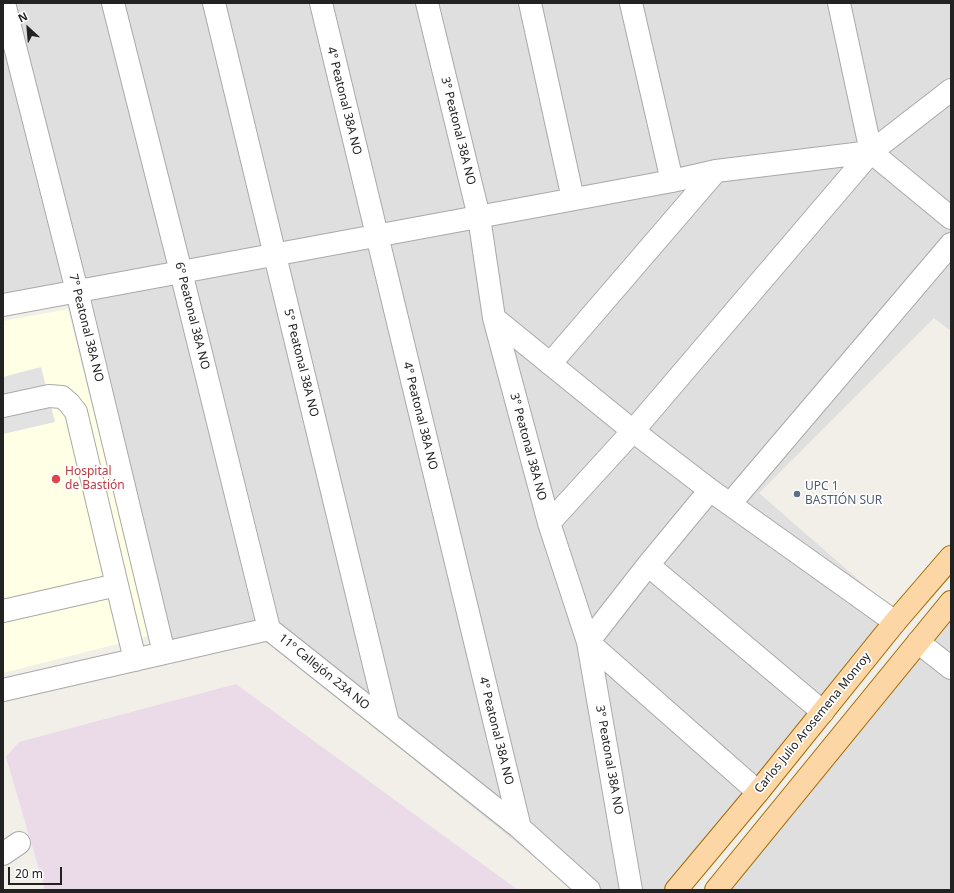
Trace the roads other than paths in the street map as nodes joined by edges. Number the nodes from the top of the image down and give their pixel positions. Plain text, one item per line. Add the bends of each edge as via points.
1 (4, 3) edge
2 (113, 3) edge
3 (214, 3) edge
4 (321, 3) edge
5 (427, 3) edge
6 (530, 3) edge
7 (631, 3) edge
8 (839, 3) edge
9 (951, 90) edge
10 (870, 152) junction
11 (716, 171) junction
12 (672, 181) junction
13 (573, 199) junction
14 (479, 217) junction
15 (951, 218) edge
16 (377, 235) junction
17 (951, 244) edge
18 (274, 254) junction
19 (181, 272) junction
20 (77, 291) junction
21 (3, 304) edge
22 (494, 318) junction
23 (550, 364) junction
24 (3, 406) edge
25 (633, 431) junction
26 (710, 490) junction
27 (730, 504) junction
28 (549, 523) junction
29 (951, 557) edge
30 (648, 565) junction
31 (117, 585) junction
32 (951, 602) edge
33 (3, 611) edge
34 (895, 622) junction
35 (269, 629) junction
36 (588, 642) junction
37 (918, 642) junction
38 (164, 653) junction
39 (135, 660) junction
40 (951, 668) edge
41 (3, 690) edge
42 (823, 712) junction
43 (388, 723) junction
44 (758, 792) junction
45 (520, 828) junction
46 (589, 890) edge
47 (632, 890) edge
48 (676, 890) edge
49 (716, 890) edge

1 - 20 street, 7° Peatonal 38A NO
2 - 19 street, 6º Peatonal 38A NO
3 - 18 street, 5° Peatonal 38A NO
4 - 16 street, 4° Peatonal 38A NO
5 - 14 street, 3° Peatonal 38A NO
6 - 13 street
7 - 12 street
8 - 10 street
9 - 10 street
10 - 11 street
10 - 15 street
10 - 25 street
11 - 12 street
11 - 23 street
12 - 13 street
13 - 14 street
14 - 16 street
14 - 22 street, 3° Peatonal 38A NO
16 - 18 street
16 - 45 street, 4° Peatonal 38A NO
17 - 27 street
18 - 19 street
18 - 43 street, 5° Peatonal 38A NO
19 - 20 street
19 - 35 street, 6º Peatonal 38A NO
20 - 21 street
20 - 38 street, 7° Peatonal 38A NO
22 - 23 street
22 - 28 street, 3° Peatonal 38A NO
23 - 25 street
24 - 31 street via 49,396 62,398 76,412
25 - 26 street
25 - 28 street
26 - 27 street
26 - 30 street
27 - 34 street
28 - 36 street, 3° Peatonal 38A NO
29 - 34 main road, Carlos Julio Arosemena Monroy
30 - 36 street
30 - 42 street
31 - 33 street
31 - 39 street
32 - 37 main road
34 - 42 main road, Carlos Julio Arosemena Monroy
35 - 38 street, 11º Callejón 23A NO
35 - 43 street, 11º Callejón 23A NO
36 - 44 street
36 - 47 street, 3° Peatonal 38A NO
37 - 40 street
37 - 49 main road
38 - 39 street, 11º Callejón 23A NO
39 - 41 street, 11º Callejón 23A NO
42 - 44 main road, Carlos Julio Arosemena Monroy
43 - 45 street, 11º Callejón 23A NO
44 - 48 main road, Carlos Julio Arosemena Monroy
45 - 46 street, 11º Callejón 23A NO

